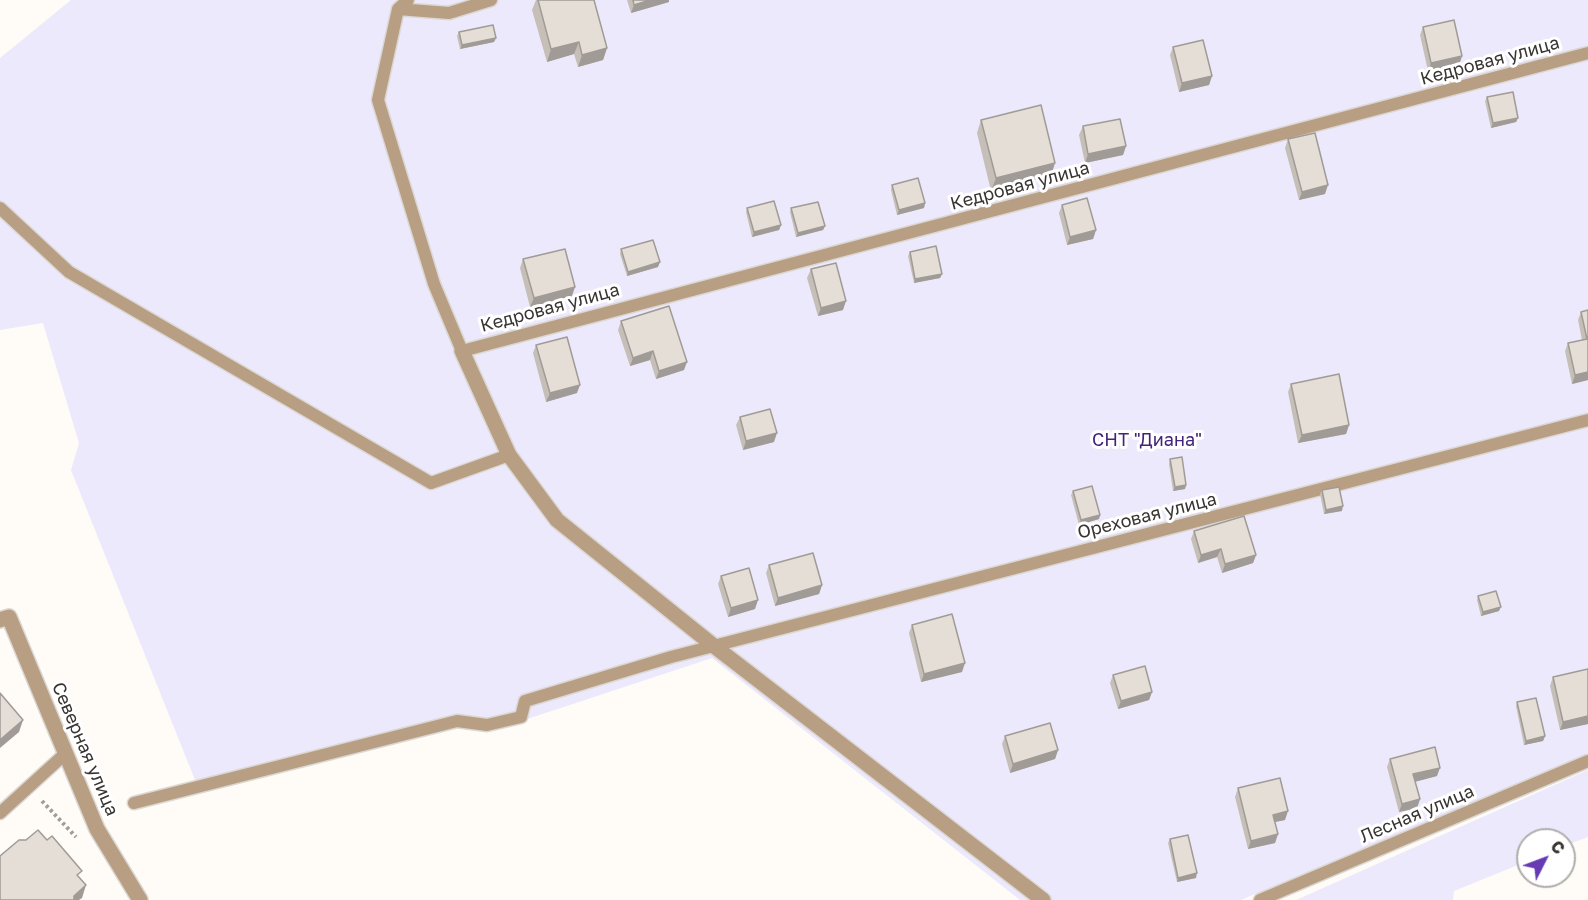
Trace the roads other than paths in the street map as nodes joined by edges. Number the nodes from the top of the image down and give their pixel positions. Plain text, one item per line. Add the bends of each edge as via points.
1 (408, 0) edge
2 (491, 0) edge
3 (398, 9) junction
4 (1588, 53) edge
5 (0, 208) edge
6 (462, 351) junction
7 (1588, 420) edge
8 (509, 454) junction
9 (0, 620) edge
10 (714, 646) junction
11 (66, 753) junction
12 (1588, 761) edge
13 (134, 803) dead end
14 (0, 813) edge
15 (140, 900) edge
16 (1043, 900) edge
17 (1260, 900) edge

1 - 3 lane
2 - 3 lane via 448,13
3 - 6 lane via 378,100 434,284
4 - 6 lane, Кедровая улица
5 - 8 lane via 69,272 430,483
6 - 8 street
7 - 10 lane, Ореховая улица
8 - 10 street via 557,520
9 - 11 street, Северная улица via 9,616
10 - 13 lane, Ореховая улица via 525,701 521,717 487,725 457,721
10 - 16 street
11 - 14 lane
11 - 15 street, Северная улица via 97,829
12 - 17 lane, Лесная улица

